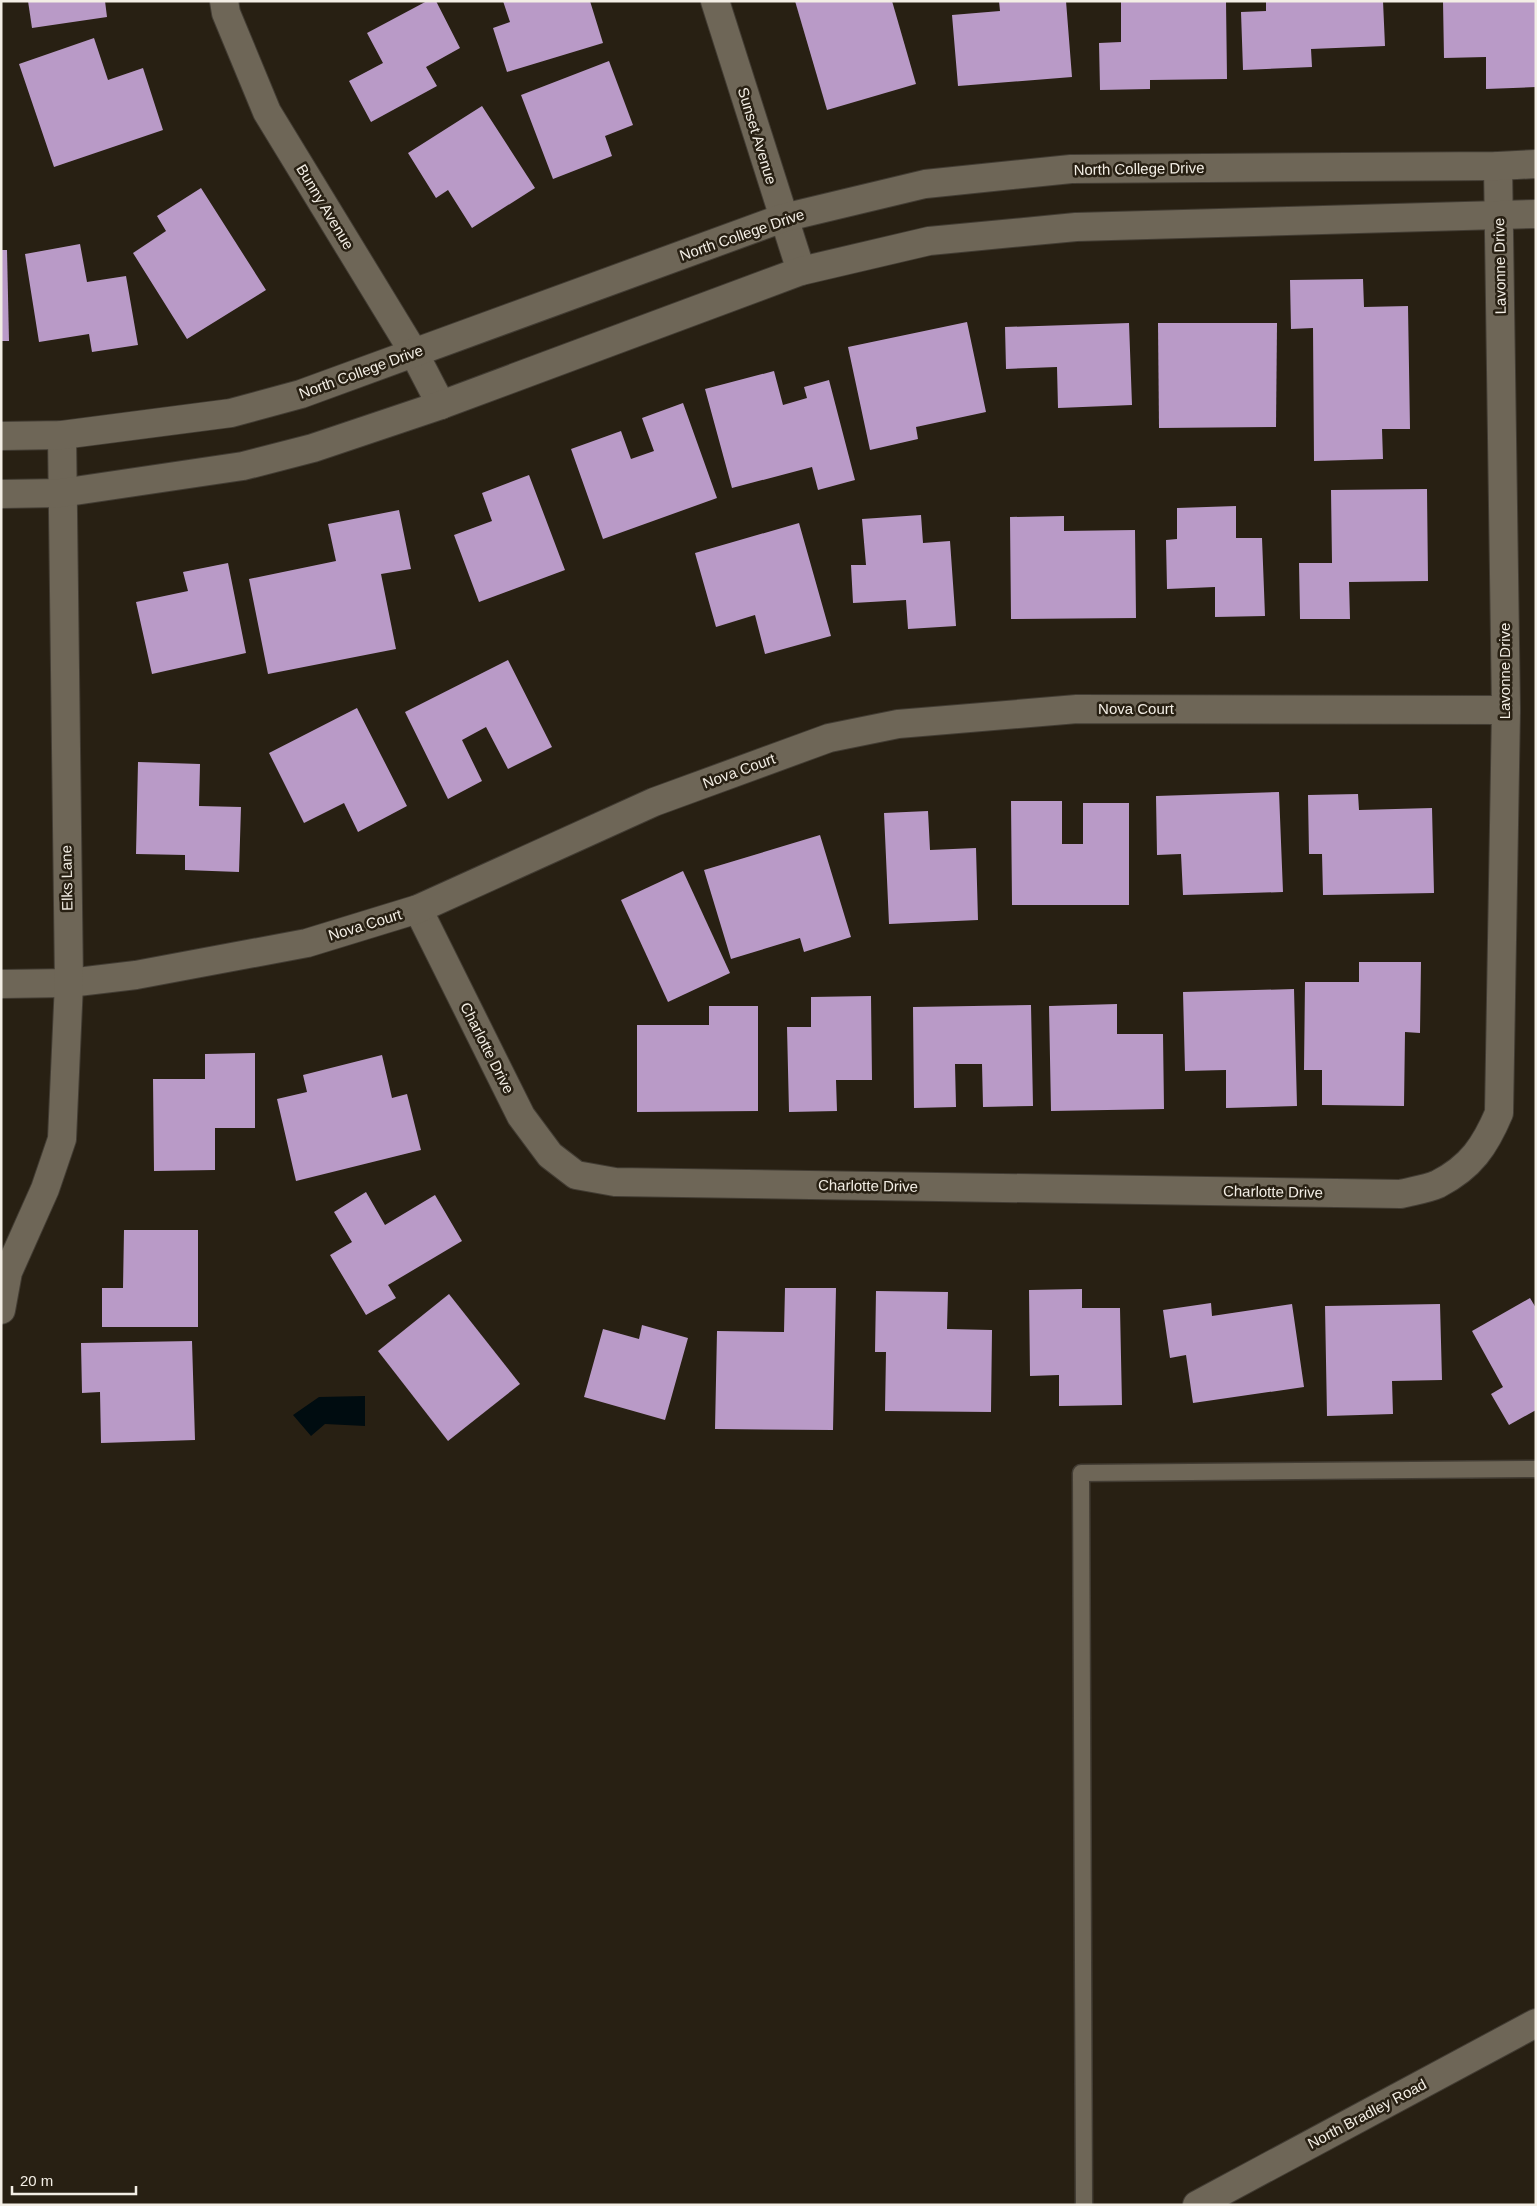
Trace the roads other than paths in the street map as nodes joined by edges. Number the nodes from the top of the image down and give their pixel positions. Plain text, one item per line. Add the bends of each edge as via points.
1 (224, 1) edge
2 (715, 1) edge
3 (1536, 164) edge
4 (1498, 166) junction
5 (1536, 214) edge
6 (1500, 216) junction
7 (783, 218) junction
8 (801, 271) junction
9 (414, 353) junction
10 (442, 405) junction
11 (62, 435) junction
12 (1, 436) edge
13 (62, 493) junction
14 (1, 494) edge
15 (1506, 710) junction
16 (418, 909) junction
17 (69, 983) junction
18 (1, 984) edge
19 (1466, 1165) joint
20 (1, 1310) edge
21 (1536, 1470) edge
22 (1536, 2023) edge
23 (1084, 2205) edge
24 (1197, 2205) edge

1 - 9 street, Bunny Avenue via 267,112
2 - 7 street, Sunset Avenue
3 - 4 street, North College Drive
4 - 6 street, Lavonne Drive
4 - 7 street, North College Drive via 1071,169 925,184
5 - 6 street
6 - 8 street via 1076,227 930,241
6 - 15 street, Lavonne Drive
7 - 8 street, Sunset Avenue
7 - 9 street, North College Drive
8 - 10 street
9 - 10 street, Bunny Avenue
9 - 11 street, North College Drive via 301,394 231,413
10 - 13 street via 313,448 243,466
11 - 12 street, North College Drive
11 - 13 street, Elks Lane
13 - 14 street
13 - 17 street, Elks Lane
15 - 16 street, Nova Court via 1076,709 898,724 829,738 654,802
15 - 19 street, Lavonne Drive via 1500,1113 1486,1142
16 - 17 street, Nova Court via 307,943 136,975
16 - 19 street, Charlotte Drive via 521,1116 550,1155 576,1175 615,1182 1400,1194 1437,1184
17 - 18 street, Nova Court
17 - 20 street, Elks Lane via 62,1140 45,1189 8,1272
21 - 23 lane via 1081,1473
22 - 24 street, North Bradley Road

